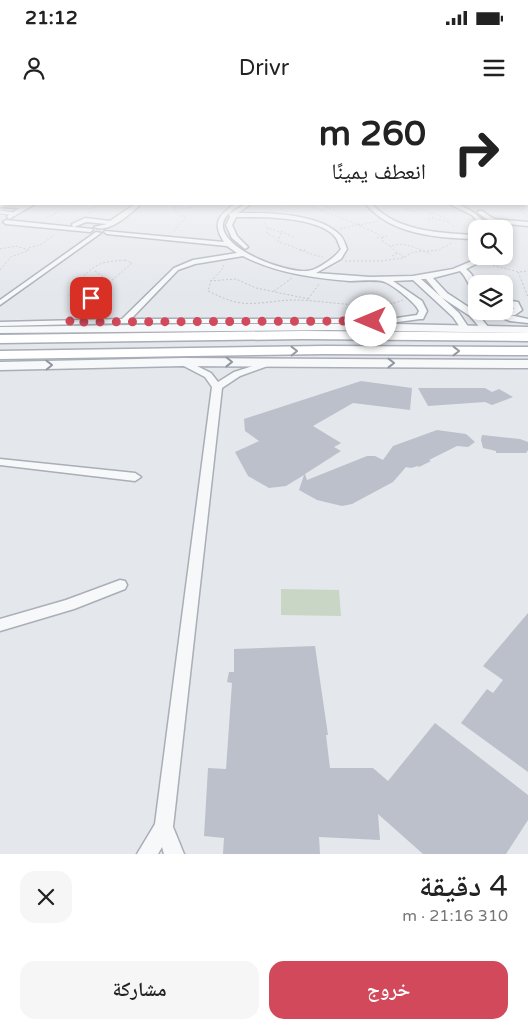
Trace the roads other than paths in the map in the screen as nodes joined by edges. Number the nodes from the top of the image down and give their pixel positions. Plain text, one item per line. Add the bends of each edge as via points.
1 (36, 225) edge
2 (74, 225) edge
3 (111, 225) edge
4 (220, 225) edge
5 (229, 225) edge
6 (314, 225) edge
7 (404, 225) edge
8 (108, 229) junction
9 (94, 232) junction
10 (223, 235) junction
11 (468, 238) edge
12 (114, 240) dead end
13 (230, 244) junction
14 (193, 254) dead end
15 (204, 254) junction
16 (244, 254) junction
17 (468, 258) edge
18 (215, 259) junction
19 (334, 261) junction
20 (472, 265) edge
21 (461, 269) junction
22 (307, 272) junction
23 (338, 275) junction
24 (469, 275) edge
25 (428, 276) junction
26 (415, 278) junction
27 (385, 279) junction
28 (0, 303) edge
29 (513, 304) edge
30 (468, 311) edge
31 (513, 312) edge
32 (468, 314) edge
33 (456, 315) junction
34 (513, 319) edge
35 (478, 320) edge
36 (124, 321) junction
37 (528, 321) edge
38 (0, 324) edge
39 (465, 328) junction
40 (485, 328) junction
41 (0, 330) edge
42 (528, 330) edge
43 (528, 338) edge
44 (0, 339) edge
45 (528, 351) edge
46 (0, 355) edge
47 (183, 362) junction
48 (275, 363) junction
49 (528, 364) edge
50 (0, 366) edge
51 (217, 387) junction
52 (0, 462) edge
53 (135, 477) dead end
54 (120, 585) dead end
55 (0, 625) edge
56 (164, 826) junction
57 (148, 854) edge
58 (174, 854) edge

1 - 9 street via 30,230 50,232 62,227
2 - 9 street
3 - 8 street
4 - 10 street
5 - 22 street via 230,231 246,248
6 - 19 street via 337,235 343,244 342,254
7 - 11 street
8 - 9 street
8 - 10 street via 196,237
8 - 13 street
9 - 12 street
9 - 28 street
10 - 13 street
13 - 16 street
14 - 15 street
15 - 18 street
15 - 18 street via 212,245 225,246
15 - 36 street via 176,269
16 - 18 street
16 - 22 street via 269,264
17 - 23 street via 450,266 422,272
19 - 22 street
19 - 23 street via 333,267
20 - 21 street
21 - 24 street
21 - 25 street
22 - 23 street
22 - 23 street
23 - 27 street
25 - 26 street
25 - 30 street via 444,295
26 - 27 street
26 - 33 street
27 - 36 street via 419,303 423,311 420,317 390,321
29 - 31 street via 518,310
32 - 33 street
33 - 39 street
34 - 37 street
35 - 40 street
36 - 38 street
39 - 40 street
39 - 41 street
40 - 42 street
43 - 44 main road via 303,335
46 -> 45 main road via 325,350
47 -> 48 street
50 -> 47 street
47 - 51 street via 201,369
48 -> 49 street
48 - 51 street via 246,370
51 - 56 street
52 - 53 street
54 - 55 street via 70,605
56 - 57 street
56 - 58 street

